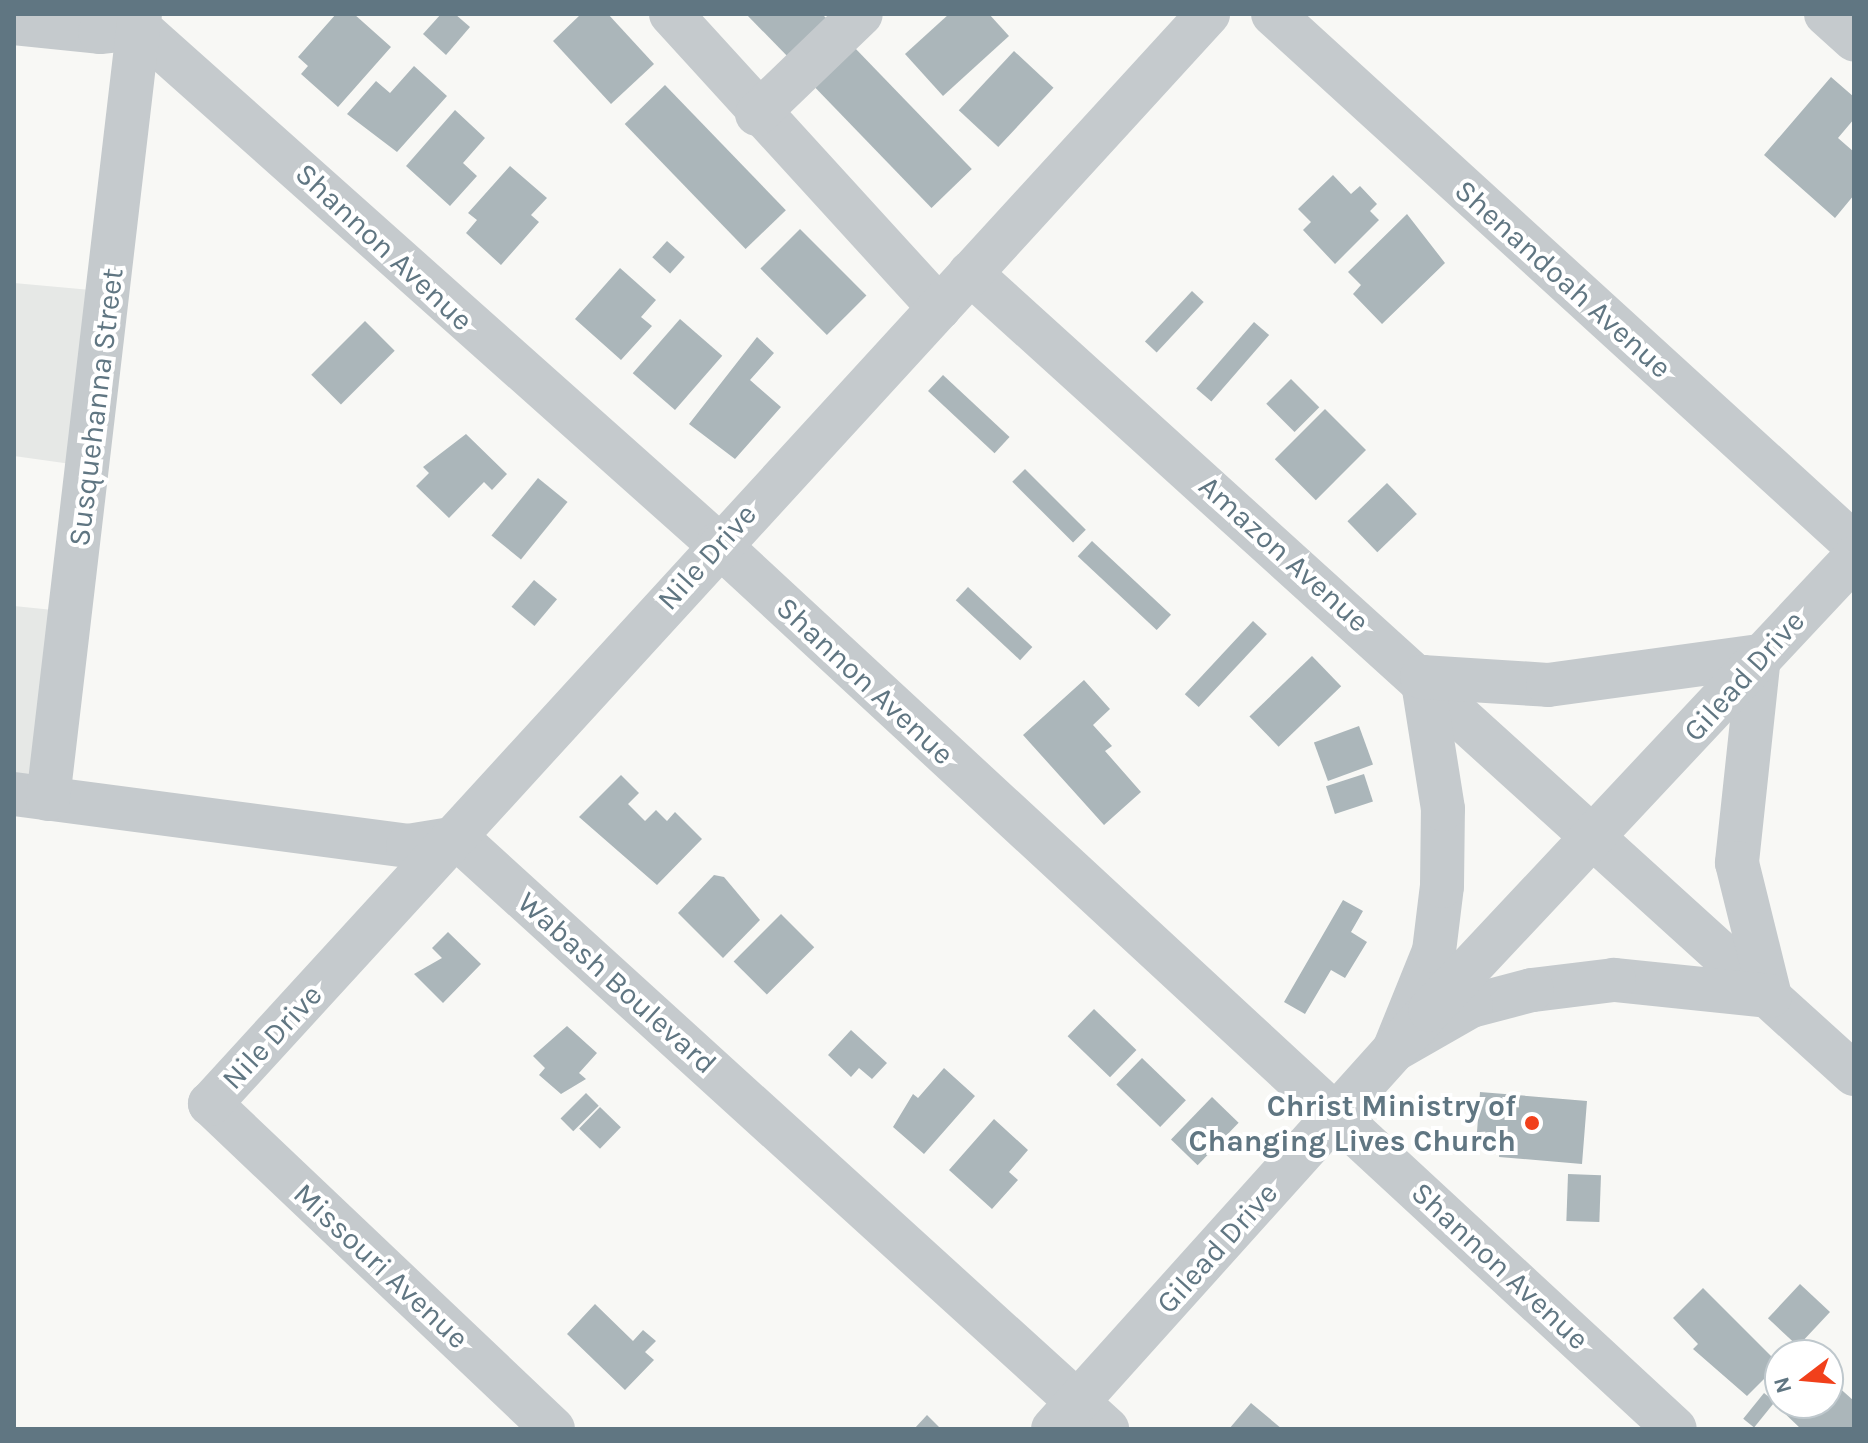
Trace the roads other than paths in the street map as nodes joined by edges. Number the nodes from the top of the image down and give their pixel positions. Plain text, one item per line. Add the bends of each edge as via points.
1 (671, 14) edge
2 (861, 14) edge
3 (1208, 14) edge
4 (1273, 14) edge
5 (1826, 14) edge
6 (140, 21) edge
7 (14, 23) edge
8 (1854, 39) edge
9 (757, 114) junction
10 (970, 273) junction
11 (939, 308) junction
12 (718, 544) junction
13 (1854, 544) edge
14 (1854, 558) edge
15 (1759, 656) junction
16 (1422, 677) junction
17 (31, 797) edge
18 (1598, 835) junction
19 (457, 838) junction
20 (1770, 996) junction
21 (1394, 1050) junction
22 (1854, 1074) edge
23 (210, 1104) joint
24 (1337, 1114) junction
25 (1079, 1420) edge
26 (553, 1429) edge
27 (1675, 1429) edge

1 - 9 street
2 - 9 street
3 - 10 street, Nile Drive
4 - 13 street, Shenandoah Avenue
5 - 8 street
6 - 7 street via 100,32
6 - 12 street, Shannon Avenue
6 - 17 street, Susquehanna Street
9 - 11 street
10 - 11 street, Nile Drive
10 - 16 street, Amazon Avenue
11 - 12 street, Nile Drive
12 - 19 street, Nile Drive
12 - 24 street, Shannon Avenue
14 - 15 street, Gilead Drive
15 - 16 street via 1548,685
15 - 18 street, Gilead Drive
15 - 20 street via 1737,863
16 - 18 street, Amazon Avenue
16 - 21 street via 1443,809 1442,886 1434,951
17 - 19 street via 408,846
18 - 20 street, Amazon Avenue
18 - 21 street, Gilead Drive
19 - 23 street, Nile Drive
19 - 25 street, Wabash Boulevard
20 - 21 street via 1614,980 1532,990 1471,1006
20 - 22 street, Amazon Avenue
21 - 24 street, Gilead Drive
23 - 26 street, Missouri Avenue
24 - 25 street, Gilead Drive
24 - 27 street, Shannon Avenue

